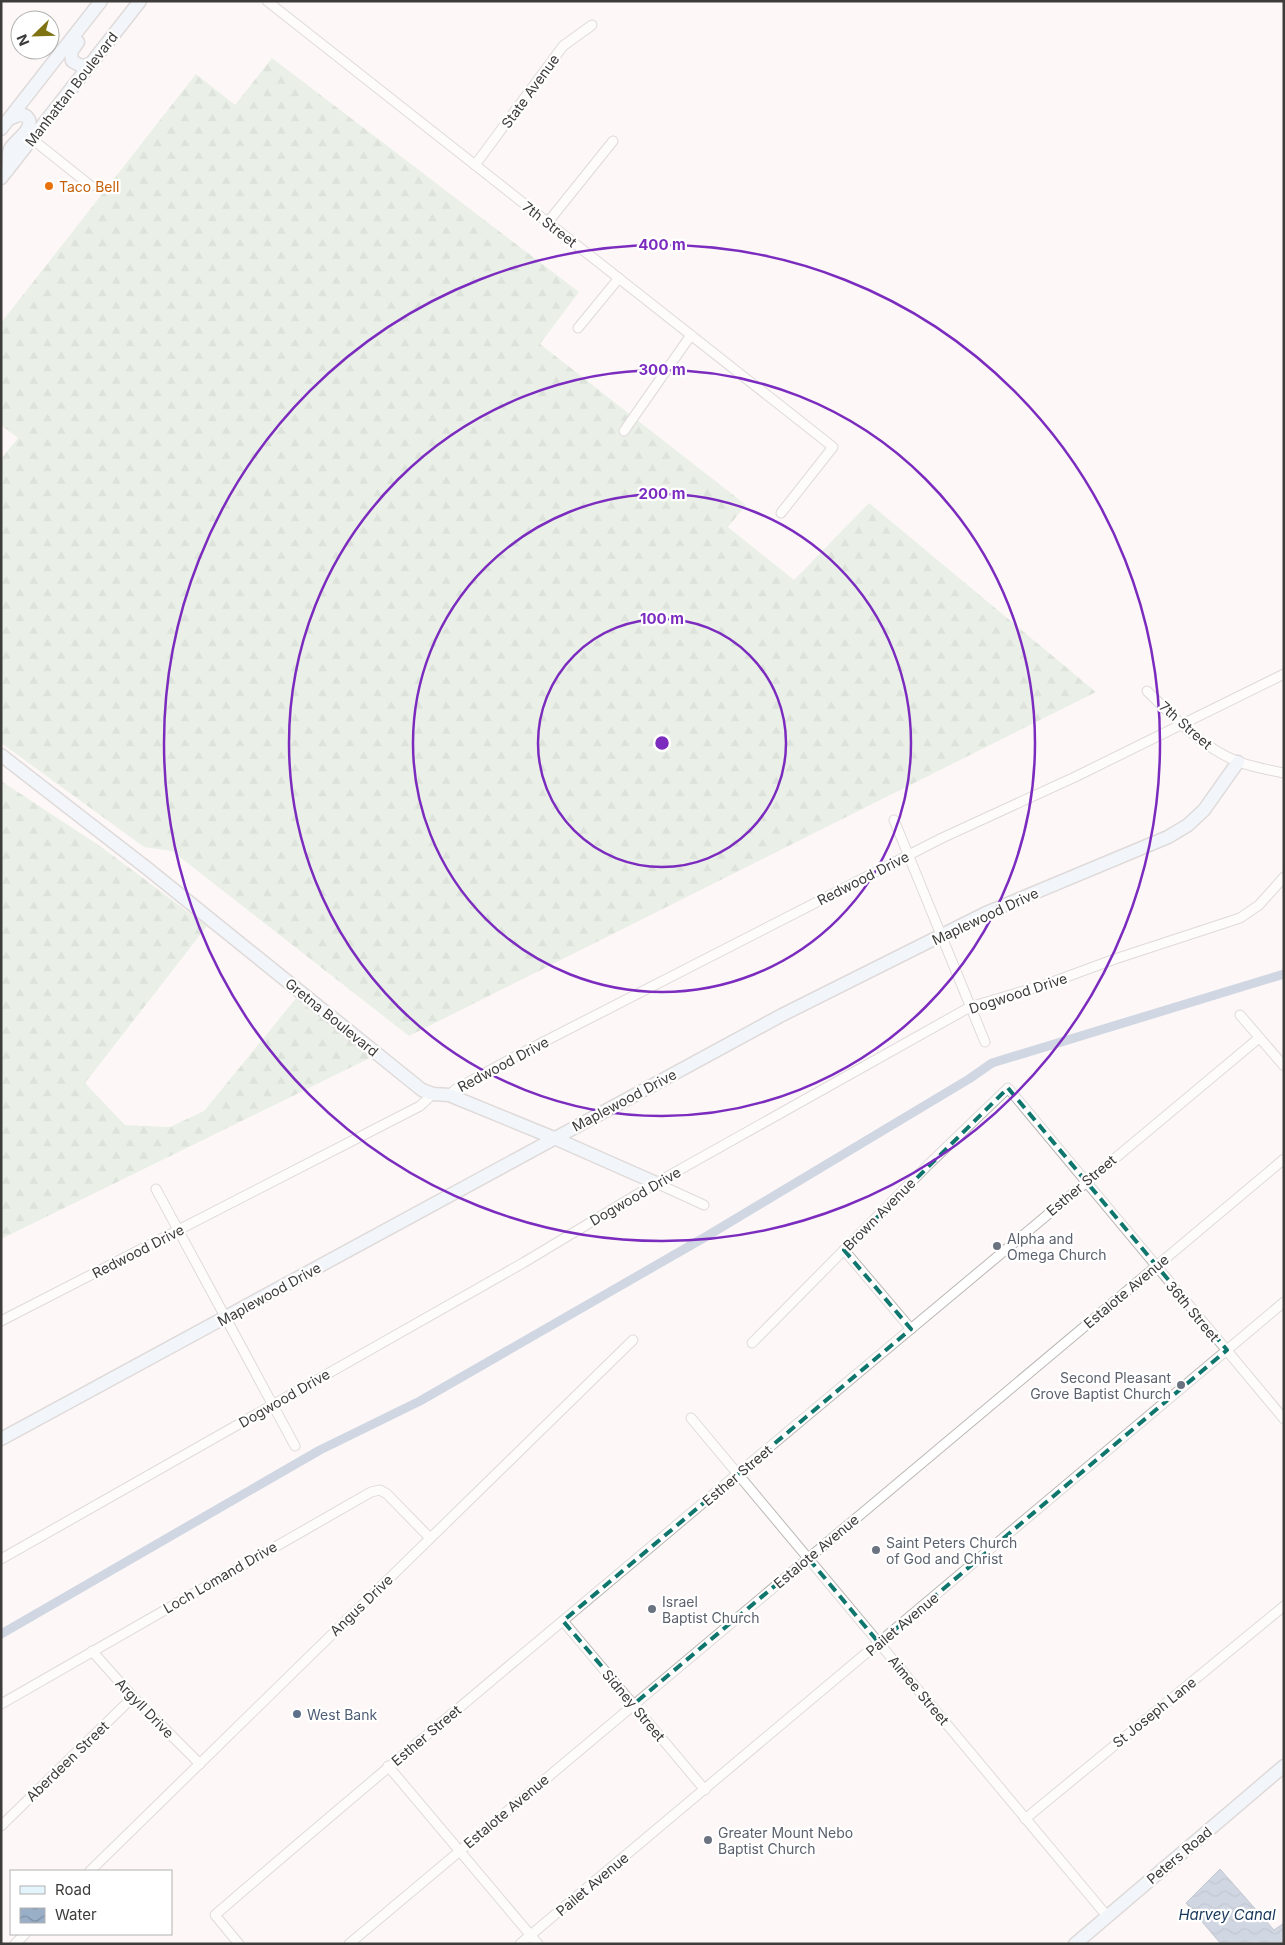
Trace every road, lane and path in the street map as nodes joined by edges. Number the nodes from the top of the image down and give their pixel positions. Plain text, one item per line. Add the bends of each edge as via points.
1 (140, 1) edge
2 (267, 1) edge
3 (98, 5) edge
4 (592, 25) dead end
5 (91, 64) junction
6 (5, 124) edge
7 (32, 139) junction
8 (613, 141) dead end
9 (475, 165) junction
10 (5, 173) edge
11 (91, 186) dead end
12 (548, 222) junction
13 (618, 278) junction
14 (578, 328) dead end
15 (691, 335) junction
16 (624, 431) dead end
17 (782, 513) dead end
18 (1284, 674) edge
19 (1148, 691) dead end
20 (1181, 724) junction
21 (1, 755) edge
22 (1238, 762) junction
23 (1284, 774) edge
24 (894, 820) dead end
25 (909, 855) junction
26 (1284, 877) edge
27 (942, 935) junction
28 (970, 1007) junction
29 (1240, 1015) dead end
30 (1259, 1038) junction
31 (985, 1042) dead end
32 (1284, 1066) edge
33 (1008, 1088) joint
34 (433, 1094) junction
35 (449, 1095) junction
36 (554, 1138) junction
37 (1284, 1159) edge
38 (1086, 1181) junction
39 (656, 1183) junction
40 (156, 1189) dead end
41 (704, 1205) dead end
42 (178, 1230) junction
43 (844, 1250) junction
44 (1155, 1266) junction
45 (1284, 1302) edge
46 (226, 1318) junction
47 (1, 1321) edge
48 (910, 1329) junction
49 (633, 1340) dead end
50 (752, 1343) dead end
51 (1227, 1350) junction
52 (272, 1405) junction
53 (691, 1418) dead end
54 (1284, 1419) edge
55 (1, 1439) edge
56 (295, 1446) dead end
57 (738, 1474) junction
58 (430, 1538) junction
59 (1, 1558) edge
60 (808, 1558) junction
61 (1284, 1606) edge
62 (563, 1621) junction
63 (880, 1643) junction
64 (92, 1651) junction
65 (133, 1697) junction
66 (1, 1704) edge
67 (634, 1704) junction
68 (200, 1764) junction
69 (388, 1766) junction
70 (1284, 1766) edge
71 (705, 1790) junction
72 (1025, 1818) junction
73 (1, 1826) edge
74 (459, 1850) junction
75 (91, 1870) edge
76 (1107, 1916) junction
77 (24, 1935) edge
78 (531, 1935) junction
79 (15, 1944) edge
80 (239, 1944) edge
81 (349, 1944) edge
82 (520, 1944) edge
83 (538, 1944) edge
84 (1074, 1944) edge

1 - 5 street, Manhattan Boulevard
2 - 9 street, 7th Street
3 - 5 street via 93,22 70,56 81,66
3 - 6 street
4 - 9 street, State Avenue via 563,46
5 - 7 street, Manhattan Boulevard
6 - 10 street via 19,115 24,115 30,122 10,150
7 - 10 street, Manhattan Boulevard
7 - 11 street
8 - 12 street
9 - 12 street, 7th Street
12 - 13 street, 7th Street
13 - 14 street
13 - 15 street, 7th Street
15 - 16 street
15 - 17 street, 7th Street via 833,447
18 - 20 street, Redwood Drive
19 - 20 street, 7th Street
20 - 22 street, 7th Street via 1210,747
20 - 25 street, Redwood Drive
21 - 34 street, Gretna Boulevard via 148,868 410,1082
22 - 23 street, 7th Street
22 - 27 street, Maplewood Drive via 1204,810 1168,837 986,913
24 - 25 street
25 - 27 street
25 - 35 street, Redwood Drive via 516,1056
26 - 28 street, Dogwood Drive via 1258,905 1240,918
27 - 28 street
27 - 36 street, Maplewood Drive via 782,1015
28 - 31 street
28 - 39 street, Dogwood Drive
29 - 30 street
30 - 32 street
30 - 38 street, Esther Street
33 - 38 street, 36th Street
33 - 43 street, Brown Avenue
34 - 35 street, Gretna Boulevard
34 - 42 street, Redwood Drive via 420,1106
35 - 36 street, Gretna Boulevard
36 - 39 street, Gretna Boulevard
36 - 46 street, Maplewood Drive
37 - 44 street, Estalote Avenue
38 - 44 street, 36th Street
38 - 48 street, Esther Street
39 - 41 street, Gretna Boulevard
39 - 52 street, Dogwood Drive via 523,1263
40 - 42 street
42 - 46 street
42 - 47 street, Redwood Drive
43 - 48 street
43 - 50 street, Brown Avenue
44 - 51 street, 36th Street
44 - 60 street, Estalote Avenue
45 - 51 street, Pailet Avenue
46 - 52 street
46 - 55 street, Maplewood Drive
48 - 57 street, Esther Street
49 - 58 street, Angus Drive
51 - 54 street, 36th Street
51 - 63 street, Pailet Avenue
52 - 56 street
52 - 59 street, Dogwood Drive
53 - 57 street, Aimee Street
57 - 60 street, Aimee Street
57 - 62 street, Esther Street
58 - 64 street, Loch Lomand Drive via 387,1494 380,1490 370,1492
58 - 68 street, Angus Drive
60 - 63 street, Aimee Street
60 - 67 street, Estalote Avenue
61 - 72 street, St Joseph Lane
62 - 67 street, Sidney Street
62 - 69 street, Esther Street
63 - 71 street, Pailet Avenue
63 - 72 street, Aimee Street
64 - 65 street, Argyll Drive
64 - 66 street, Loch Lomand Drive
65 - 68 street, Argyll Drive
65 - 73 street, Aberdeen Street
67 - 71 street, Sidney Street
67 - 74 street, Estalote Avenue
68 - 75 street, Angus Drive
69 - 74 street
69 - 80 street, Esther Street via 215,1915
70 - 76 street, Peters Road
71 - 78 street, Pailet Avenue
72 - 76 street, Aimee Street
74 - 78 street
74 - 81 street, Estalote Avenue
76 - 84 street, Peters Road
77 - 79 street
78 - 82 street, Pailet Avenue
78 - 83 street

